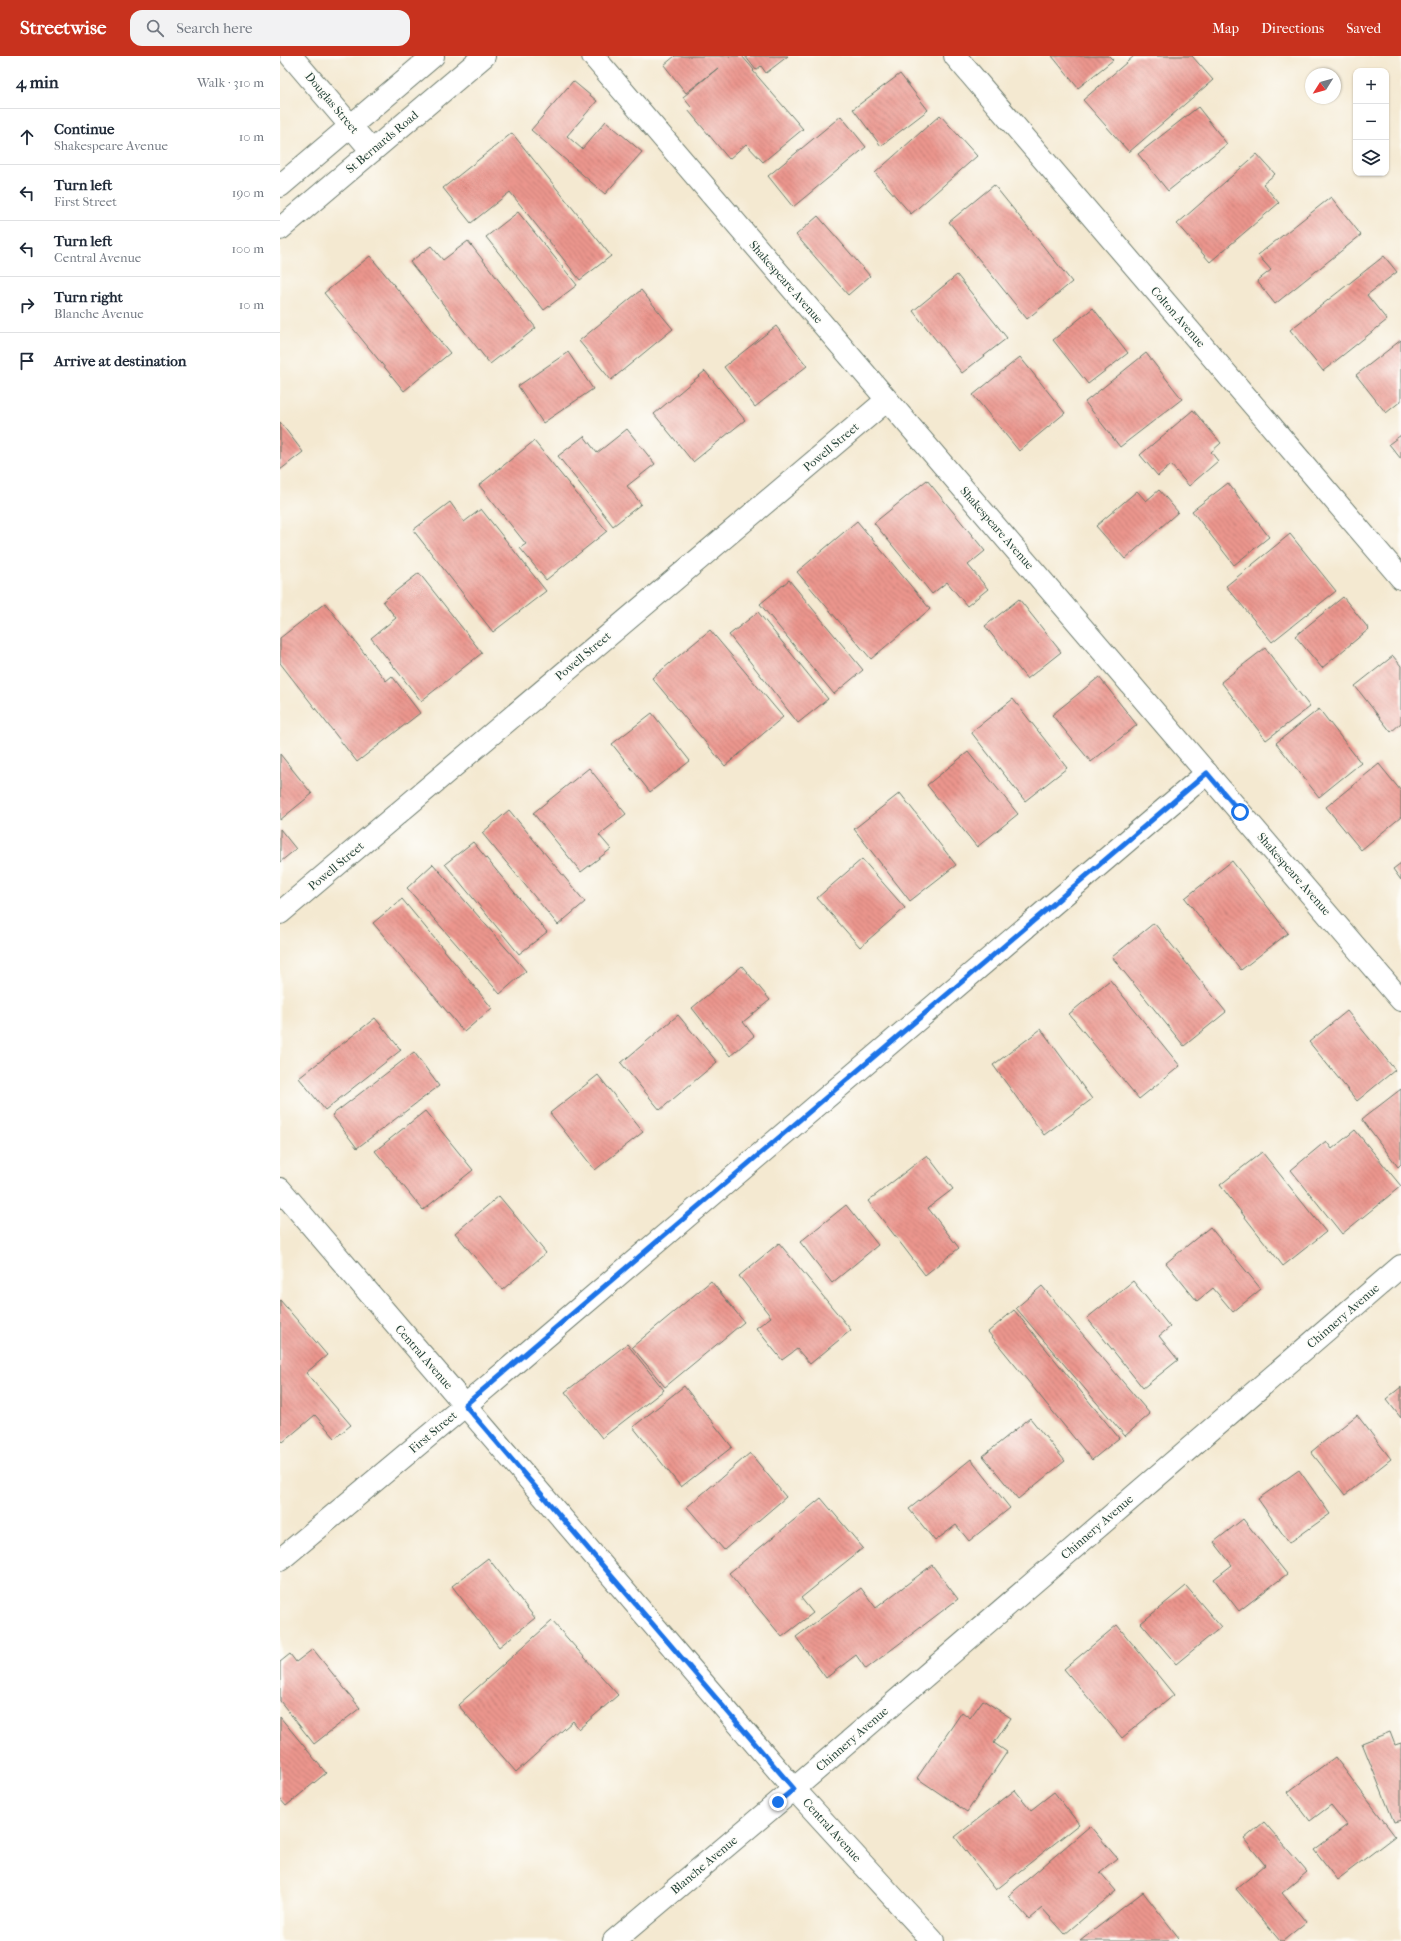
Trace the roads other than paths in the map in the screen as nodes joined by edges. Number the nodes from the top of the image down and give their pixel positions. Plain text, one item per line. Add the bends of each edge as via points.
1 (291, 56) edge
2 (433, 56) edge
3 (484, 56) edge
4 (593, 56) edge
5 (955, 56) edge
6 (351, 126) junction
7 (372, 151) junction
8 (280, 186) edge
9 (280, 229) edge
10 (887, 400) junction
11 (1401, 578) edge
12 (1207, 773) junction
13 (280, 913) edge
14 (1401, 1000) edge
15 (280, 1189) edge
16 (1401, 1266) edge
17 (465, 1405) junction
18 (280, 1560) edge
19 (794, 1789) junction
20 (614, 1941) edge
21 (933, 1941) edge

1 - 6 street, Douglas Street
2 - 6 street
3 - 7 street, St Bernards Road
4 - 10 street, Shakespeare Avenue
5 - 11 street, Colton Avenue
6 - 7 street, Douglas Street
6 - 8 street
7 - 9 street, St Bernards Road
10 - 12 street, Shakespeare Avenue
10 - 13 street, Powell Street
12 - 14 street, Shakespeare Avenue
12 - 17 street, First Street
15 - 17 street, Central Avenue
16 - 19 street, Chinnery Avenue
17 - 18 street, First Street
17 - 19 street, Central Avenue
19 - 20 street, Blanche Avenue
19 - 21 street, Central Avenue

